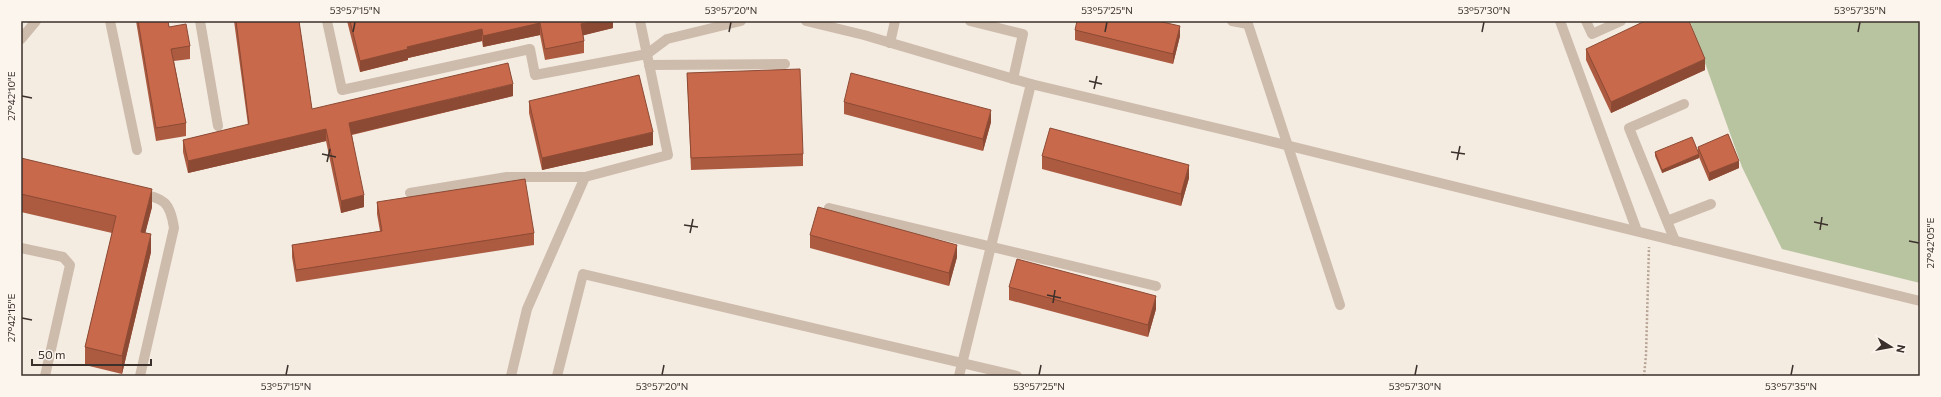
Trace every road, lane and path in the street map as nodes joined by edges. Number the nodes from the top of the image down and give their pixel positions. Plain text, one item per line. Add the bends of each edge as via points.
1 (36, 21) edge
2 (110, 21) edge
3 (200, 21) edge
4 (328, 21) edge
5 (640, 21) edge
6 (741, 21) edge
7 (806, 21) edge
8 (895, 21) edge
9 (970, 21) edge
10 (1232, 21) edge
11 (1560, 21) edge
12 (1586, 21) edge
13 (1621, 21) edge
14 (1247, 22) edge
15 (21, 39) edge
16 (890, 43) junction
17 (647, 54) junction
18 (785, 64) dead end
19 (649, 65) junction
20 (1013, 79) junction
21 (1031, 84) junction
22 (1684, 104) dead end
23 (218, 126) dead end
24 (1288, 145) junction
25 (137, 150) dead end
26 (585, 177) junction
27 (128, 190) edge
28 (410, 193) dead end
29 (1711, 204) dead end
30 (829, 208) edge
31 (1667, 221) junction
32 (1637, 231) junction
33 (1649, 234) junction
34 (1675, 241) junction
35 (990, 246) junction
36 (21, 248) edge
37 (1156, 286) dead end
38 (1920, 301) edge
39 (1340, 305) dead end
40 (962, 364) junction
41 (45, 376) edge
42 (140, 376) edge
43 (511, 376) edge
44 (557, 376) edge
45 (959, 376) edge
46 (1017, 376) edge
47 (1644, 376) edge

1 - 15 lane
2 - 25 lane
3 - 23 lane
4 - 17 lane via 342,90 530,49 535,75
5 - 17 lane
6 - 17 lane via 667,39
7 - 16 lane
8 - 16 lane
9 - 20 lane via 1023,34
10 - 14 lane
11 - 32 lane
12 - 13 lane via 1592,34
14 - 24 lane
16 - 20 lane
17 - 19 lane
18 - 19 lane
19 - 26 lane via 668,155
20 - 21 lane
21 - 24 lane
21 - 35 lane
22 - 31 lane via 1628,128
24 - 32 lane
24 - 39 lane
26 - 28 lane via 507,177
26 - 43 lane via 527,309
27 - 42 lane via 159,198 171,211 174,228
29 - 31 lane
30 - 35 lane
31 - 34 lane
32 - 33 lane
33 - 34 lane
33 - 47 path
34 - 38 lane
35 - 37 lane
35 - 40 lane
36 - 41 lane via 63,258 70,265
40 - 44 lane via 583,274
40 - 45 lane
40 - 46 lane

